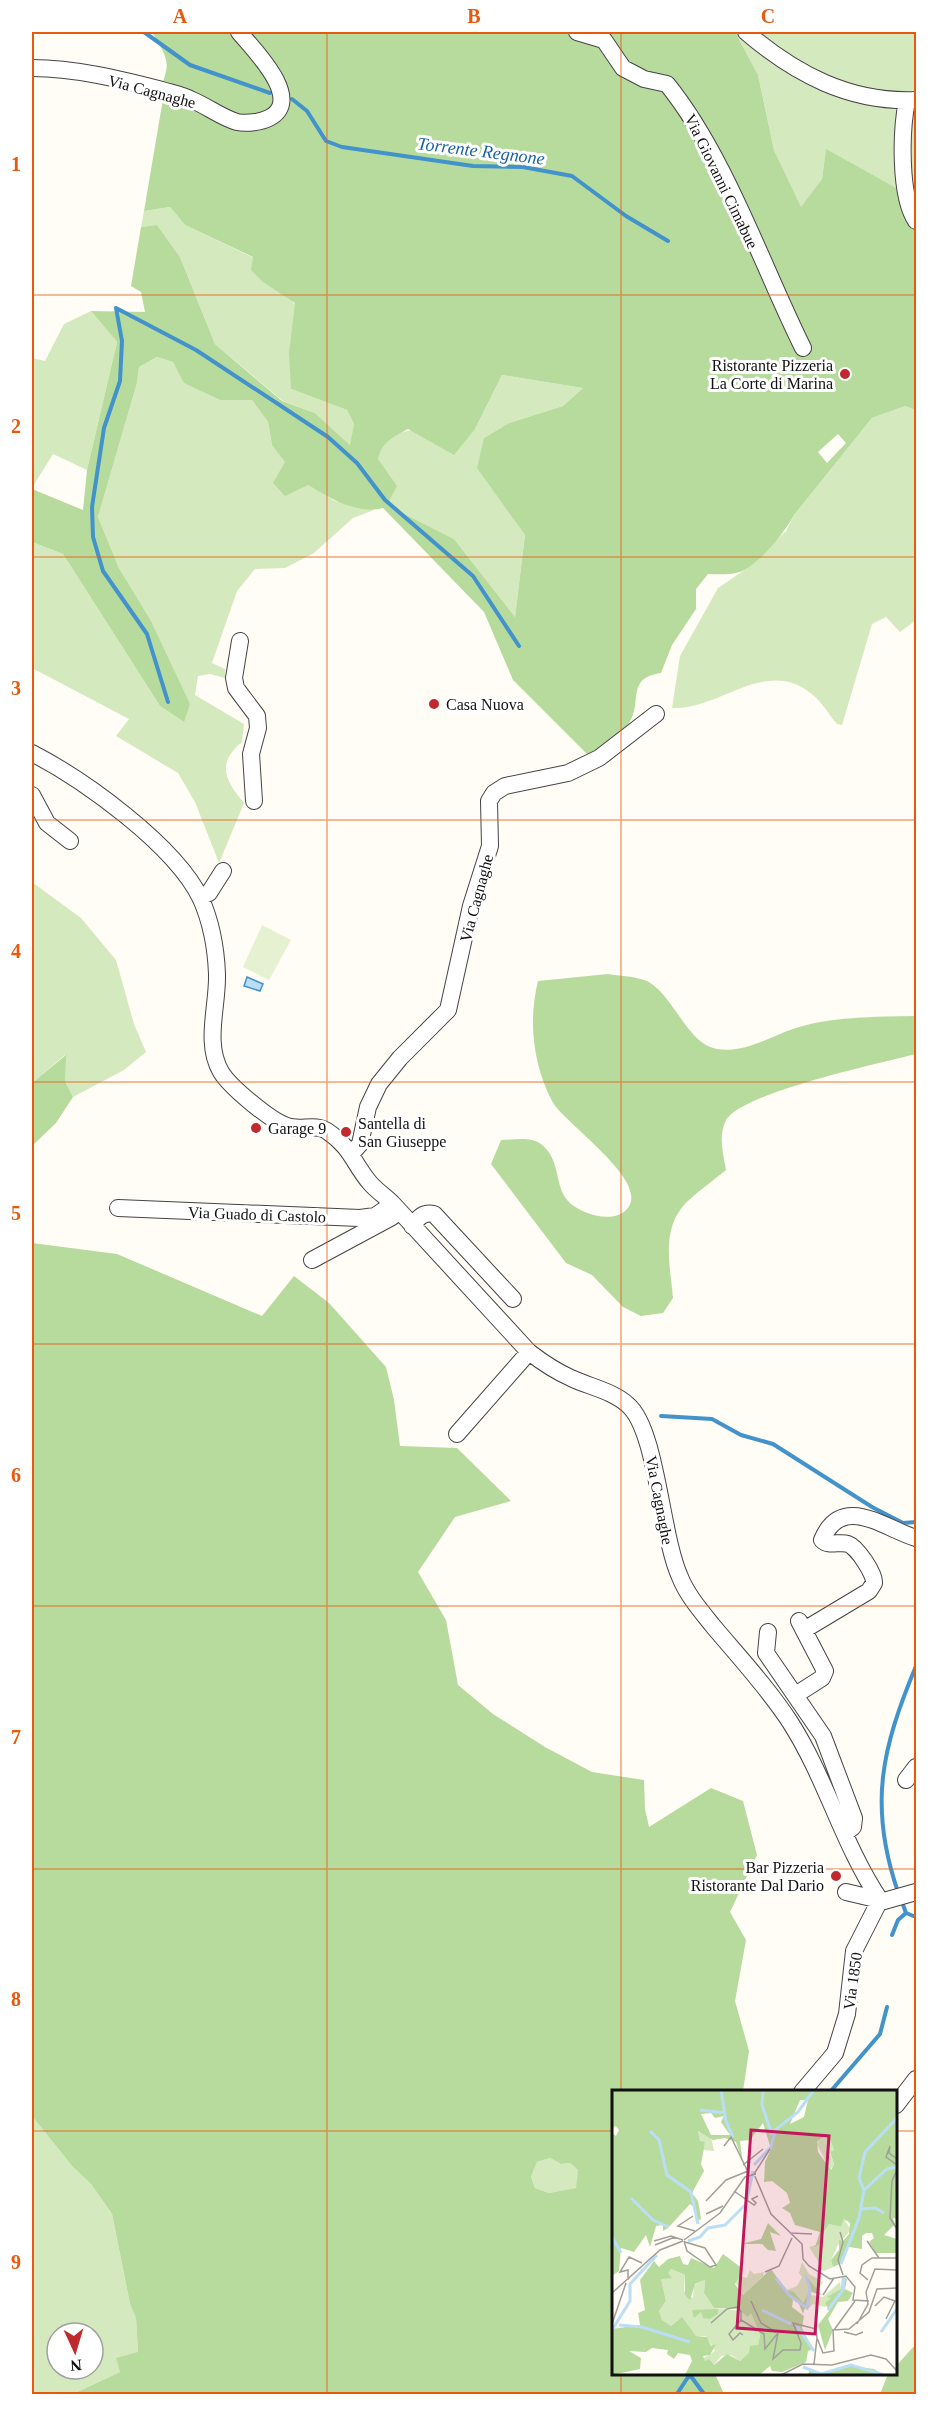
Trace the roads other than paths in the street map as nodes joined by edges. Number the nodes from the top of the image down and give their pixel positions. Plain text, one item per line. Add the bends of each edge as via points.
1 (239, 32) edge
2 (577, 32) edge
3 (746, 32) edge
4 (32, 68) edge
5 (912, 101) edge
6 (916, 221) edge
7 (803, 348) dead end
8 (240, 641) dead end
9 (656, 714) dead end
10 (32, 753) edge
11 (32, 795) edge
12 (254, 801) dead end
13 (69, 841) dead end
14 (223, 871) dead end
15 (200, 897) junction
16 (352, 1153) junction
17 (118, 1208) dead end
18 (397, 1208) junction
19 (412, 1226) junction
20 (312, 1260) dead end
21 (513, 1299) dead end
22 (529, 1352) junction
23 (458, 1434) dead end
24 (916, 1538) edge
25 (768, 1632) dead end
26 (797, 1694) junction
27 (845, 1833) junction
28 (846, 1892) dead end
29 (916, 1892) edge
30 (885, 1900) junction
31 (916, 2079) edge
32 (803, 2090) edge
33 (897, 2103) edge

1 - 4 street, Via Cagnaghe via 275,78 282,98 273,116 262,121 237,122 190,99 144,85 53,68
2 - 7 street, Via Giovanni Cimabue via 604,40 623,68 644,79 667,84 688,111
3 - 5 street via 807,77 858,96
5 - 6 street via 903,122 903,176
8 - 12 street via 236,688 257,716 251,754
9 - 16 street, Via Cagnaghe via 599,758 568,773 506,786 494,793 489,801 490,846 471,906 448,1010 379,1084 368,1107 360,1144
10 - 15 street, Via Cagnaghe via 133,821 167,854
11 - 13 street via 47,823
14 - 15 street via 209,893
15 - 16 street, Via Cagnaghe via 216,943 212,1041 221,1072 281,1123 323,1129
16 - 18 street, Via Cagnaghe via 370,1183
17 - 18 street, Via Guado di Castolo via 360,1218
18 - 19 street, Via Cagnaghe
18 - 20 street
19 - 21 street via 419,1217 434,1214
19 - 22 street, Via Cagnaghe
22 - 23 street
22 - 27 street, Via Cagnaghe via 549,1367 629,1405 641,1421 670,1552 680,1580 789,1721
24 - 26 street via 855,1514 842,1517 830,1527 823,1542 848,1544 858,1551 874,1584 869,1591 801,1626 825,1671 822,1678
25 - 26 street via 766,1653
26 - 27 street via 823,1736 854,1818 853,1827
27 - 30 street, Via Cagnaghe via 865,1878
28 - 30 street
29 - 30 street
30 - 32 street, Via 1850 via 854,1951 847,2014 835,2053
31 - 33 street

